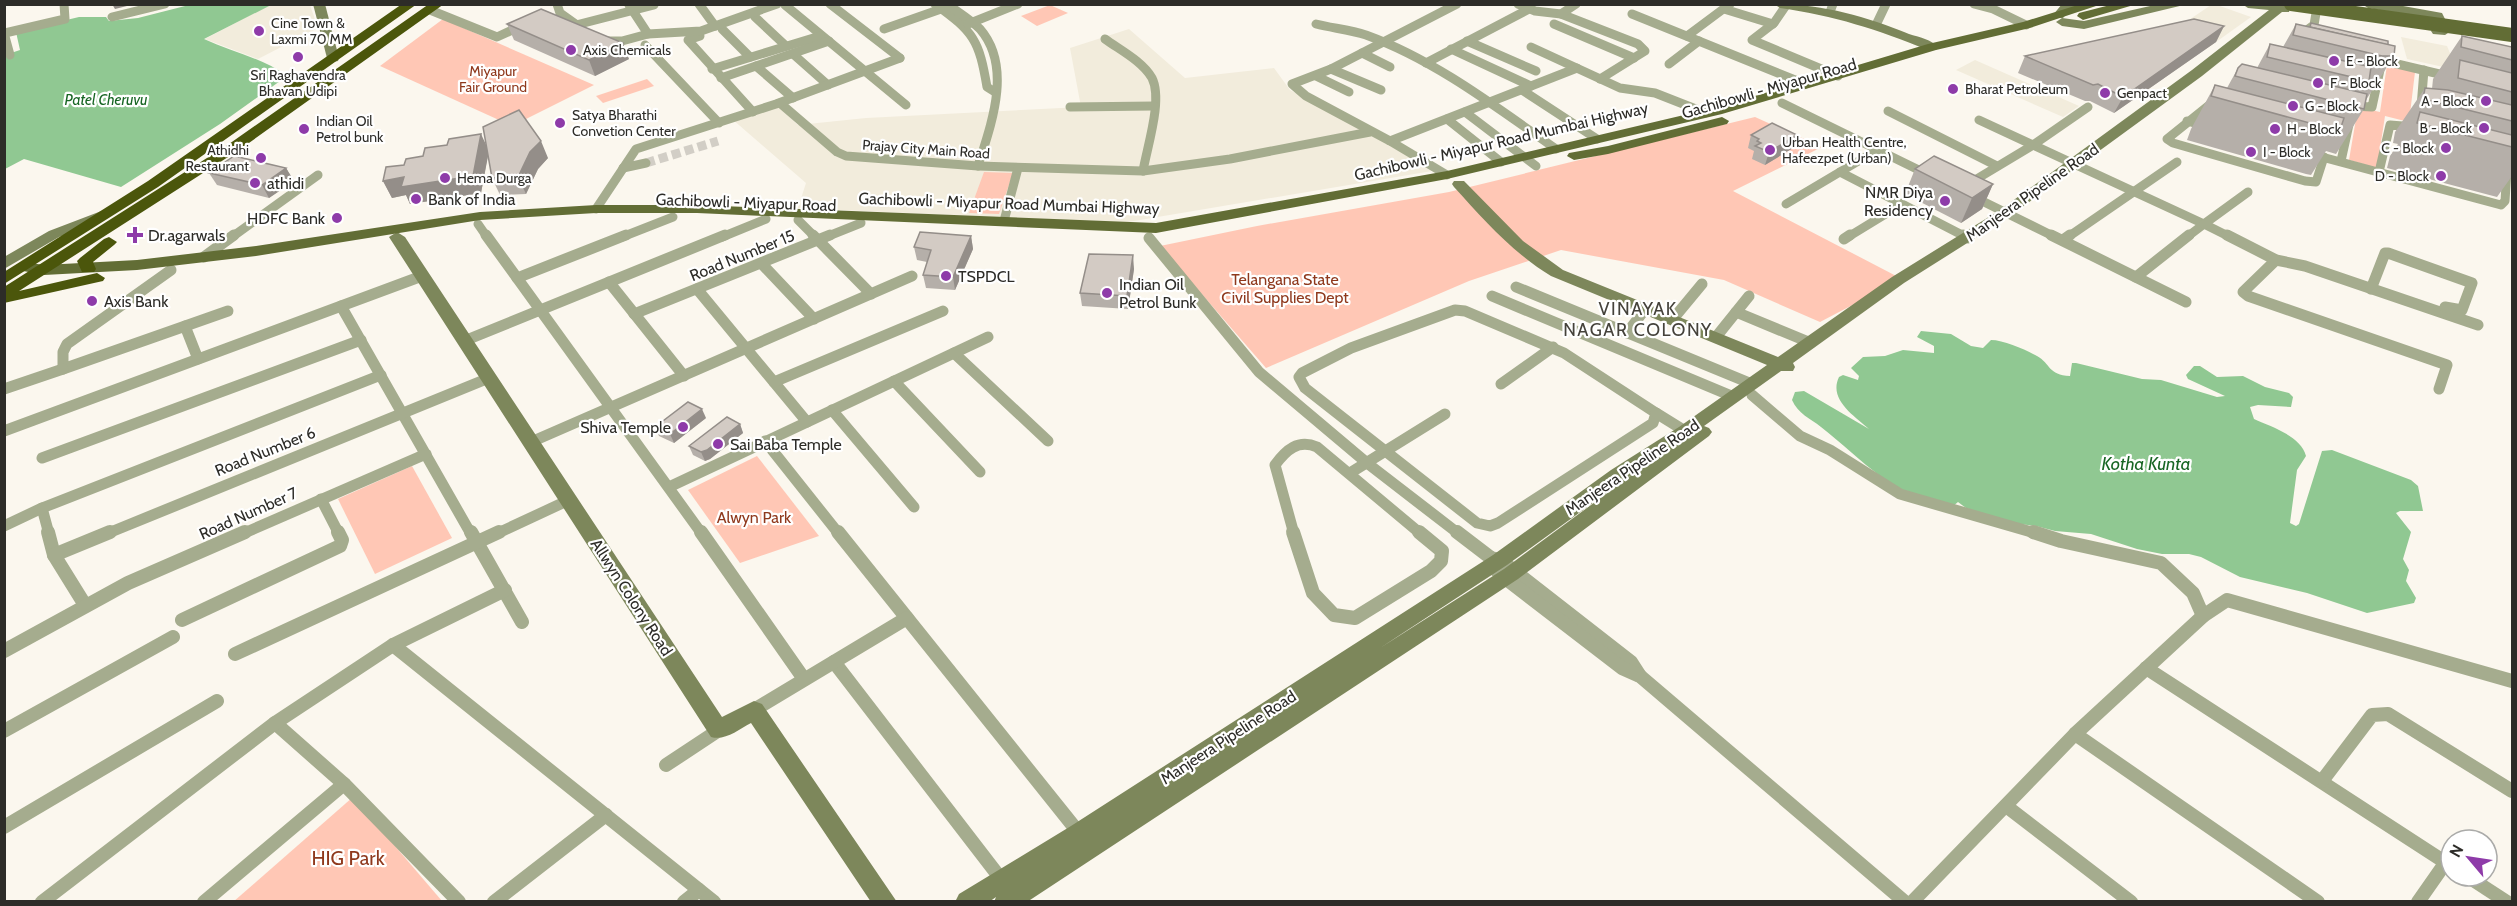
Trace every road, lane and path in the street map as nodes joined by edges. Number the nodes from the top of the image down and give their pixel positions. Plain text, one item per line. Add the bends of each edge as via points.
1 (64, 4) edge
2 (165, 4) edge
3 (319, 4) edge
4 (411, 4) edge
5 (699, 4) edge
6 (830, 4) edge
7 (1018, 4) edge
8 (1457, 4) edge
9 (1518, 4) edge
10 (1576, 4) edge
11 (1886, 4) edge
12 (1974, 4) edge
13 (2076, 4) edge
14 (2096, 4) edge
15 (2131, 4) edge
16 (2182, 4) edge
17 (2248, 4) edge
18 (2331, 4) edge
19 (2368, 4) edge
20 (654, 5) edge
21 (777, 5) edge
22 (1785, 5) edge
23 (941, 6) edge
24 (434, 7) edge
25 (632, 7) edge
26 (1727, 7) edge
27 (135, 8) edge
28 (556, 8) edge
29 (1832, 8) edge
30 (2290, 8) edge
31 (1529, 9) junction
32 (2316, 13) junction
33 (1561, 14) junction
34 (1632, 14) dead end
35 (112, 17) dead end
36 (755, 17) junction
37 (2065, 17) junction
38 (535, 20) edge
39 (573, 23) junction
40 (969, 23) junction
41 (1316, 24) dead end
42 (1554, 24) dead end
43 (1773, 24) junction
44 (1876, 25) junction
45 (2026, 25) junction
46 (718, 28) junction
47 (884, 29) dead end
48 (2512, 30) edge
49 (4, 33) edge
50 (648, 34) junction
51 (820, 36) junction
52 (1688, 36) junction
53 (2512, 36) edge
54 (1105, 39) dead end
55 (829, 41) junction
56 (1467, 41) junction
57 (1699, 41) junction
58 (2306, 42) edge
59 (1383, 43) junction
60 (645, 45) dead end
61 (786, 46) junction
62 (1532, 47) dead end
63 (1932, 47) junction
64 (1451, 49) junction
65 (1362, 53) junction
66 (793, 54) junction
67 (10, 55) dead end
68 (750, 57) junction
69 (2371, 57) edge
70 (333, 58) junction
71 (1634, 58) junction
72 (2382, 60) junction
73 (1426, 63) junction
74 (1669, 64) dead end
75 (756, 66) junction
76 (1390, 67) dead end
77 (1577, 68) junction
78 (712, 69) junction
79 (1331, 69) junction
80 (2424, 70) junction
81 (864, 71) junction
82 (1536, 71) dead end
83 (1316, 76) junction
84 (1838, 76) junction
85 (721, 78) junction
86 (2457, 78) edge
87 (1600, 79) junction
88 (2367, 82) edge
89 (828, 84) junction
90 (1805, 84) junction
91 (2378, 85) junction
92 (1526, 88) junction
93 (1382, 90) dead end
94 (1349, 92) dead end
95 (2422, 95) junction
96 (793, 98) junction
97 (2224, 98) edge
98 (2433, 98) edge
99 (1490, 102) junction
100 (780, 103) junction
101 (1782, 103) junction
102 (2342, 103) edge
103 (906, 105) dead end
104 (1154, 106) junction
105 (2353, 106) junction
106 (1070, 107) dead end
107 (2088, 107) dead end
108 (753, 111) junction
109 (1888, 111) dead end
110 (1465, 112) junction
111 (1706, 113) junction
112 (1447, 119) junction
113 (1980, 120) dead end
114 (2187, 121) junction
115 (719, 123) junction
116 (2221, 130) edge
117 (2336, 130) edge
118 (1370, 132) junction
119 (2348, 133) junction
120 (1597, 139) junction
121 (1390, 141) junction
122 (2033, 145) junction
123 (234, 147) junction
124 (2385, 148) junction
125 (1556, 149) junction
126 (1877, 150) junction
127 (2301, 151) edge
128 (2396, 151) dead end
129 (2324, 157) junction
130 (2508, 159) edge
131 (1531, 161) junction
132 (2342, 161) junction
133 (1501, 162) junction
134 (2177, 162) dead end
135 (646, 163) tunnel mouth
136 (2077, 165) junction
137 (978, 166) junction
138 (1997, 166) junction
139 (623, 168) junction
140 (1018, 168) junction
141 (1143, 171) junction
142 (1840, 172) junction
143 (2379, 172) junction
144 (318, 175) dead end
145 (2495, 177) edge
146 (1453, 179) junction
147 (1939, 180) edge
148 (2506, 180) junction
149 (1376, 192) junction
150 (2136, 192) junction
151 (2247, 192) dead end
152 (1786, 204) dead end
153 (1902, 204) junction
154 (596, 209) junction
155 (110, 211) junction
156 (2010, 214) junction
157 (673, 217) junction
158 (766, 219) junction
159 (798, 220) junction
160 (1004, 221) junction
161 (861, 223) junction
162 (478, 224) junction
163 (2204, 224) junction
164 (397, 237) junction
165 (1149, 238) junction
166 (1968, 238) junction
167 (1845, 239) dead end
168 (818, 240) junction
169 (2062, 240) junction
170 (204, 257) junction
171 (2276, 260) junction
172 (761, 263) junction
173 (4, 264) edge
174 (24, 267) junction
175 (44, 270) junction
176 (171, 270) junction
177 (92, 273) junction
178 (422, 276) junction
179 (912, 276) dead end
180 (2136, 277) junction
181 (518, 278) junction
182 (9, 282) edge
183 (609, 282) junction
184 (1702, 284) dead end
185 (2372, 285) junction
186 (1516, 287) dead end
187 (698, 289) junction
188 (2389, 291) junction
189 (4, 294) edge
190 (871, 294) junction
191 (1492, 296) dead end
192 (1749, 296) dead end
193 (4, 300) edge
194 (2186, 302) dead end
195 (342, 306) junction
196 (1646, 309) junction
197 (540, 310) junction
198 (228, 311) dead end
199 (944, 311) dead end
200 (1736, 312) junction
201 (634, 314) junction
202 (814, 319) junction
203 (1672, 319) junction
204 (184, 326) junction
205 (2478, 326) dead end
206 (1627, 333) junction
207 (988, 337) dead end
208 (1716, 337) junction
209 (361, 340) junction
210 (464, 340) junction
211 (1811, 343) junction
212 (1552, 347) junction
213 (747, 348) junction
214 (954, 352) junction
215 (198, 359) junction
216 (1784, 366) junction
217 (63, 369) junction
218 (381, 375) junction
219 (684, 376) junction
220 (489, 378) junction
221 (894, 381) junction
222 (774, 382) junction
223 (1501, 384) dead end
224 (4, 389) edge
225 (2439, 389) dead end
226 (1752, 390) junction
227 (1734, 397) junction
228 (611, 407) junction
229 (832, 410) junction
230 (403, 413) junction
231 (1656, 413) junction
232 (1445, 414) dead end
233 (807, 422) junction
234 (4, 431) edge
235 (1684, 431) junction
236 (765, 441) junction
237 (1048, 441) dead end
238 (531, 442) junction
239 (1386, 451) junction
240 (426, 454) junction
241 (42, 458) dead end
242 (1367, 463) junction
243 (1642, 469) junction
244 (980, 471) dead end
245 (1350, 473) junction
246 (669, 487) junction
247 (321, 499) junction
248 (569, 500) junction
249 (914, 507) dead end
250 (42, 508) junction
251 (4, 526) edge
252 (477, 542) junction
253 (54, 555) junction
254 (1500, 567) junction
255 (505, 590) junction
256 (85, 605) junction
257 (2203, 616) junction
258 (907, 618) junction
259 (182, 620) dead end
260 (522, 622) dead end
261 (174, 637) dead end
262 (393, 645) junction
263 (4, 651) edge
264 (235, 654) dead end
265 (834, 662) junction
266 (2146, 668) junction
267 (804, 680) junction
268 (2512, 681) edge
269 (217, 701) dead end
270 (754, 710) junction
271 (275, 723) junction
272 (4, 730) edge
273 (719, 730) junction
274 (2075, 734) junction
275 (666, 765) dead end
276 (2322, 781) junction
277 (1173, 783) junction
278 (344, 784) junction
279 (2512, 791) edge
280 (2006, 806) junction
281 (606, 815) junction
282 (4, 827) edge
283 (1078, 833) junction
284 (2439, 858) edge
285 (2439, 875) edge
286 (2485, 888) edge
287 (699, 890) junction
288 (1004, 890) edge
289 (42, 902) edge
290 (204, 902) edge
291 (459, 902) edge
292 (494, 902) edge
293 (684, 902) edge
294 (714, 902) edge
295 (885, 902) edge
296 (967, 902) edge
297 (1905, 902) edge
298 (1912, 902) edge
299 (2131, 902) edge
300 (2318, 902) edge
301 (2418, 902) edge
302 (2507, 902) edge

1 - 49 street via 65,19
2 - 27 street
3 - 70 main road
4 - 70 highway
5 - 46 street
6 - 81 street via 900,58
7 - 40 street
8 - 59 street
9 - 31 street
10 - 33 street
11 - 44 street
12 - 45 street
13 - 37 main road via 2066,7
14 - 37 main road
15 - 37 main road
16 - 37 main road via 2084,25
17 - 30 main road
18 - 48 main road
19 - 32 main road via 2438,16 2445,31
20 - 25 street
21 - 36 street
21 - 46 street
21 - 51 street
22 - 29 main road
22 - 43 street
23 - 40 street
23 - 47 street
24 - 38 street via 493,36
24 - 123 highway
25 - 39 street
25 - 50 street
26 - 43 street
26 - 52 street
27 - 35 street
28 - 39 street
29 - 44 main road
30 - 32 main road
30 - 53 main road, bridge
30 - 136 main road, Manjeera Pipeline Road
31 - 33 street
31 - 56 street
32 - 58 street via 2314,25 2295,39
33 - 71 street via 1638,44 1645,51
34 - 52 street
36 - 46 street
36 - 61 street
37 - 45 main road, Gachibowli - Miyapur Road Mumbai Highway
37 - 101 main road, Gachibowli - Miyapur Road
39 - 50 street via 610,42
40 - 137 street via 979,44 987,87 995,92 996,111
41 - 59 street
42 - 71 street
43 - 84 street via 1752,40
44 - 63 main road
45 - 63 main road, Gachibowli - Miyapur Road Mumbai Highway
46 - 50 street
46 - 68 street
46 - 78 street via 688,40
49 - 67 street
51 - 55 street
51 - 61 street
52 - 57 street
54 - 104 street via 1147,72 1153,81
55 - 66 street
55 - 81 street
56 - 64 street
56 - 82 street
57 - 74 street
57 - 90 street
59 - 65 street
59 - 73 street
60 - 115 street
61 - 68 street
62 - 77 street
63 - 84 main road, Gachibowli - Miyapur Road Mumbai Highway
64 - 73 street
64 - 92 street
65 - 76 street
65 - 79 street
66 - 75 street
66 - 89 street
68 - 78 street
69 - 72 street
70 - 155 highway
71 - 87 street
72 - 80 street
72 - 91 street
73 - 99 street
75 - 85 street
75 - 96 street
77 - 87 street
77 - 92 street
78 - 85 street
79 - 83 street
79 - 93 street
80 - 86 street
80 - 95 street
81 - 89 street
81 - 103 street
83 - 94 street
83 - 118 street via 1292,84
84 - 90 main road, Gachibowli - Miyapur Road Mumbai Highway
85 - 108 street
87 - 111 street via 1620,88 1655,93
88 - 91 street
89 - 96 street
90 - 111 main road, Gachibowli - Miyapur Road Mumbai Highway
91 - 105 street via 2372,107
92 - 99 street
92 - 120 street
95 - 98 street
95 - 124 street via 2424,128 2390,125
96 - 100 street
97 - 114 street via 2214,100
99 - 110 street
99 - 125 street
100 - 108 street
100 - 137 street, Prajay City Main Road via 846,156
101 - 126 street
101 - 131 main road, Gachibowli - Miyapur Road via 1679,133
102 - 105 street
104 - 106 street
104 - 141 street
105 - 119 street
107 - 122 street
108 - 115 street
109 - 138 street
110 - 112 street
110 - 131 street
111 - 120 main road, Gachibowli - Miyapur Road Mumbai Highway
112 - 121 street
112 - 133 street
113 - 122 street
114 - 116 street
114 - 129 street via 2167,138 2305,181 2316,182
115 - 139 street via 636,149
117 - 119 street
118 - 121 street
118 - 141 street, Prajay City Main Road
119 - 132 street
120 - 125 main road, Gachibowli - Miyapur Road Mumbai Highway
121 - 146 street
122 - 136 street
122 - 138 street
123 - 175 highway
123 - 177 highway via 207,175 94,252 85,261
124 - 128 street
124 - 143 street
125 - 131 main road, Gachibowli - Miyapur Road Mumbai Highway
126 - 142 street
126 - 147 street
127 - 129 street
129 - 132 street
130 - 148 street
131 - 133 main road, Gachibowli - Miyapur Road Mumbai Highway
131 - 146 main road, Gachibowli - Miyapur Road
132 - 143 street
133 - 146 main road, Gachibowli - Miyapur Road Mumbai Highway
134 - 150 street
135 - 139 street
136 - 150 street
136 - 156 main road, Manjeera Pipeline Road
137 - 140 street, Prajay City Main Road
138 - 156 street via 1959,190
139 - 154 street
140 - 141 street, Prajay City Main Road
140 - 160 street
142 - 152 street
142 - 153 street
143 - 148 street via 2501,205 2505,201
144 - 170 street
145 - 148 street
146 - 149 main road, Gachibowli - Miyapur Road
146 - 196 main road via 1544,266
149 - 160 main road, Gachibowli - Miyapur Road Mumbai Highway via 1156,228
149 - 165 main road, Gachibowli - Miyapur Road via 1213,229
150 - 163 street
150 - 169 street
151 - 163 street
153 - 166 street
153 - 167 street
154 - 160 main road, Gachibowli - Miyapur Road Mumbai Highway
154 - 170 main road, Gachibowli - Miyapur Road Mumbai Highway via 480,216
155 - 173 main road via 54,234
155 - 174 highway
156 - 166 main road, Manjeera Pipeline Road
156 - 169 street
156 - 216 main road, Manjeera Pipeline Road
157 - 158 main road, Gachibowli - Miyapur Road
157 - 162 main road, Gachibowli - Miyapur Road
157 - 181 street
158 - 159 main road, Gachibowli - Miyapur Road
158 - 183 street
159 - 161 main road, Gachibowli - Miyapur Road
159 - 168 street
161 - 165 main road, Gachibowli - Miyapur Road
161 - 168 street, Road Number 15
162 - 164 main road, Gachibowli - Miyapur Road
162 - 181 street
163 - 171 street
163 - 180 street
164 - 176 main road, Gachibowli - Miyapur Road
164 - 178 main road, Allwyn Colony Road
165 - 242 street via 1259,372
166 - 211 main road, Manjeera Pipeline Road via 1898,280
168 - 172 street, Road Number 15
168 - 190 street
169 - 180 street
170 - 177 main road, Gachibowli - Miyapur Road Mumbai Highway
171 - 185 street
171 - 225 street via 2243,292 2447,365
172 - 187 street, Road Number 15
172 - 202 street
174 - 175 main road, Gachibowli - Miyapur Road Mumbai Highway
174 - 182 highway
175 - 177 main road, Gachibowli - Miyapur Road Mumbai Highway
175 - 182 highway
176 - 177 main road, Gachibowli - Miyapur Road
176 - 217 street via 68,344 63,352
177 - 193 highway
178 - 195 street
178 - 210 main road, Allwyn Colony Road
179 - 190 street
180 - 194 street
181 - 197 street
182 - 189 highway
183 - 197 street
183 - 201 street
184 - 203 street
185 - 188 street
185 - 188 street via 2386,253 2473,284 2459,311
186 - 206 street
187 - 201 street, Road Number 15
187 - 213 street
188 - 205 street
190 - 202 street
191 - 227 street
192 - 200 street
195 - 209 street
195 - 215 street
196 - 203 main road
196 - 206 street
197 - 210 street
197 - 228 street
198 - 204 street
199 - 222 street
200 - 208 street
200 - 211 street
201 - 219 street
202 - 213 street
203 - 208 main road
204 - 215 street
204 - 217 street
206 - 226 street
207 - 214 street
208 - 216 main road
209 - 218 street
209 - 241 street
210 - 220 main road, Allwyn Colony Road
211 - 216 main road, Manjeera Pipeline Road
212 - 223 street
212 - 231 street
212 - 239 street via 1455,310 1351,348 1302,373 1299,377 1305,388
213 - 219 street
213 - 222 street
214 - 221 street
214 - 237 street
215 - 234 street
216 - 226 main road, Manjeera Pipeline Road
217 - 224 street
218 - 230 street
218 - 250 street
219 - 228 street
220 - 230 street, Road Number 6
220 - 238 main road, Allwyn Colony Road
221 - 229 street
221 - 244 street
222 - 233 street
226 - 227 main road, Manjeera Pipeline Road
226 - 243 main road, Manjeera Pipeline Road
226 - 257 street via 1800,436 1900,494 2061,541 2161,563 2193,593
227 - 235 main road, Manjeera Pipeline Road
228 - 238 street
228 - 246 street
229 - 233 street
229 - 249 street
230 - 240 street
230 - 253 street, Road Number 6
231 - 235 street
231 - 239 street via 1653,423 1490,526 1477,523
232 - 239 street
233 - 236 street
235 - 243 main road, Manjeera Pipeline Road
236 - 246 street
236 - 258 street
238 - 248 main road, Allwyn Colony Road
239 - 242 street
240 - 247 street, Road Number 7
240 - 252 street
242 - 245 street
242 - 254 street
243 - 254 main road, Manjeera Pipeline Road
245 - 245 street via 1442,551 1443,556 1431,571 1355,618 1334,615 1313,593 1275,465 1284,453 1300,443 1308,443
246 - 267 street
247 - 256 street, Road Number 7
247 - 259 street via 342,540 340,546
248 - 252 street
248 - 273 main road, Allwyn Colony Road
250 - 251 street
250 - 253 street
252 - 255 street
252 - 264 street
253 - 256 street
254 - 277 main road, Manjeera Pipeline Road
254 - 297 street via 1622,668 1640,676
255 - 260 street
255 - 262 street
256 - 263 street, Road Number 7
257 - 266 street
257 - 268 street via 2228,600
258 - 265 street
258 - 283 street
261 - 272 street
262 - 271 street
262 - 281 street
265 - 267 street
265 - 288 street
266 - 274 street
266 - 276 street
267 - 270 street
269 - 282 street
270 - 273 main road
270 - 295 main road
271 - 278 street
271 - 289 street
273 - 275 street
274 - 280 street
274 - 300 street
276 - 279 street via 2372,715 2379,713 2397,719
276 - 284 street
277 - 283 main road, Manjeera Pipeline Road
277 - 288 main road, Manjeera Pipeline Road
278 - 290 street
278 - 291 street
280 - 298 street
280 - 299 street
281 - 287 street
281 - 292 street
283 - 288 main road, Manjeera Pipeline Road
285 - 301 street
286 - 302 street
287 - 293 street
287 - 294 street
288 - 296 main road, Manjeera Pipeline Road

